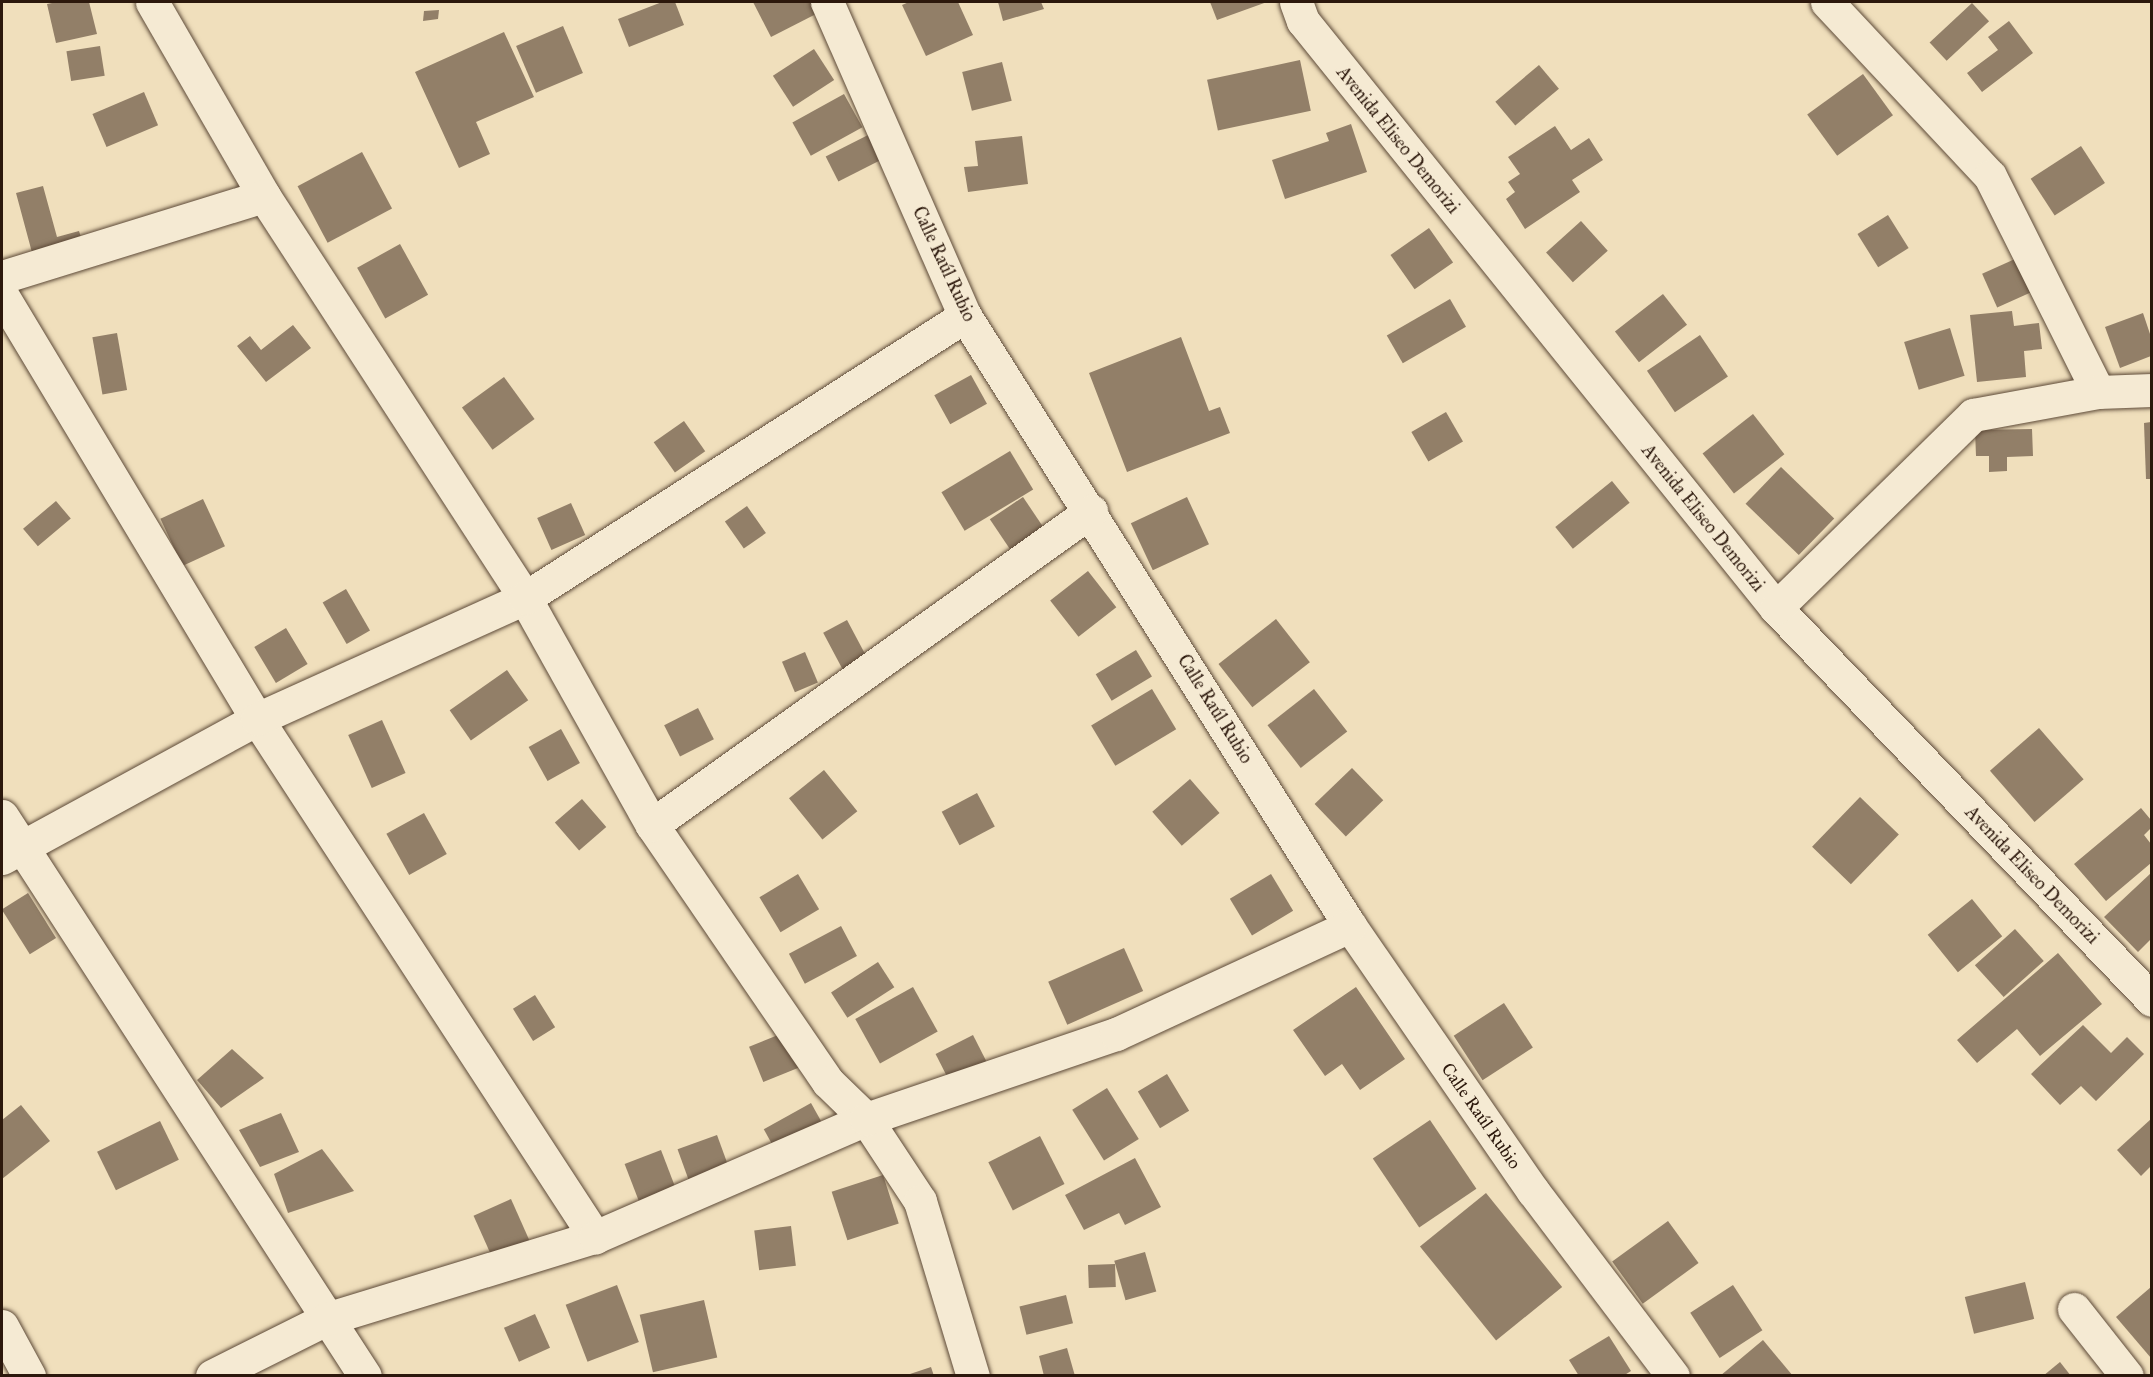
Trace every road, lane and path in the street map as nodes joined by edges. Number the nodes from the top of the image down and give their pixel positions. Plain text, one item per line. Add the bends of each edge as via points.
1 (152, 2) edge
2 (827, 2) edge
3 (1296, 2) edge
4 (1827, 2) edge
5 (264, 196) junction
6 (2, 277) edge
7 (2, 295) edge
8 (965, 316) junction
9 (2151, 390) edge
10 (2098, 392) junction
11 (1091, 511) junction
12 (525, 598) junction
13 (1776, 608) junction
14 (257, 719) junction
15 (2, 816) edge
16 (652, 825) junction
17 (11, 852) edge
18 (1350, 926) junction
19 (2151, 1000) edge
20 (866, 1119) junction
21 (596, 1237) junction
22 (2074, 1309) dead end
23 (326, 1319) junction
24 (2, 1326) edge
25 (29, 1376) edge
26 (212, 1376) edge
27 (365, 1376) edge
28 (973, 1376) edge
29 (1673, 1376) edge
30 (2127, 1376) edge

1 - 5 street
2 - 8 street, Calle Raúl Rubio
3 - 13 street, Avenida Eliseo Demorizi via 1303,21
4 - 10 street via 1990,176
5 - 6 street
5 - 12 street
7 - 14 street
8 - 11 street, Calle Raúl Rubio
8 - 12 street
9 - 10 street
10 - 13 street via 1973,415
11 - 16 street
11 - 18 street, Calle Raúl Rubio
12 - 14 street
12 - 16 street
13 - 19 street, Avenida Eliseo Demorizi
14 - 17 street
14 - 21 street
15 - 17 street
16 - 20 street via 828,1082
17 - 23 street
18 - 20 street via 1116,1034
18 - 29 street, Calle Raúl Rubio via 1533,1191
20 - 21 street
20 - 28 street via 920,1201
21 - 23 street
22 - 30 street
23 - 26 street
23 - 27 street
24 - 25 street

